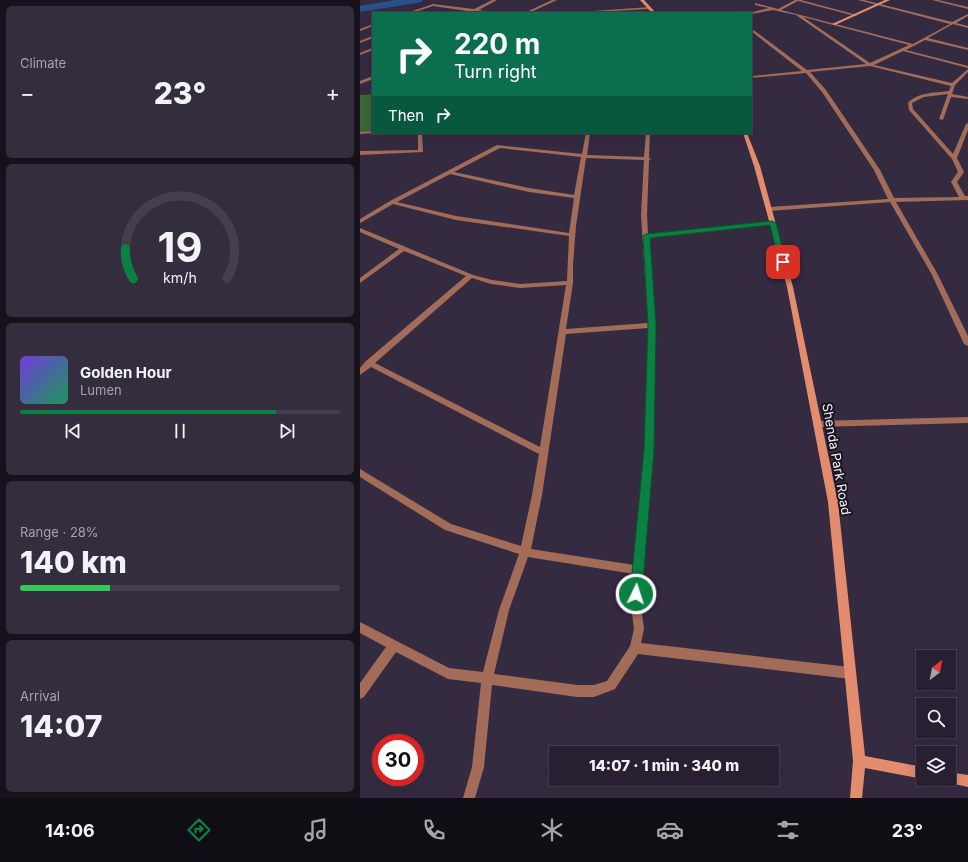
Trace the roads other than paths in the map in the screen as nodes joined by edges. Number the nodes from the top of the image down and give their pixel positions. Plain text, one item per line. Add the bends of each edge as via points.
1 (495, 0) edge
2 (544, 0) edge
3 (554, 0) edge
4 (642, 0) edge
5 (798, 0) edge
6 (860, 0) edge
7 (888, 0) edge
8 (934, 0) edge
9 (761, 2) dead end
10 (878, 4) junction
11 (454, 8) junction
12 (649, 8) junction
13 (968, 8) edge
14 (776, 9) junction
15 (447, 10) dead end
16 (475, 10) junction
17 (595, 11) dead end
18 (415, 12) edge
19 (470, 12) edge
20 (488, 12) edge
21 (528, 12) edge
22 (653, 12) edge
23 (752, 14) edge
24 (796, 14) junction
25 (855, 15) junction
26 (968, 15) edge
27 (953, 23) junction
28 (834, 24) junction
29 (372, 25) edge
30 (968, 27) edge
31 (752, 29) edge
32 (360, 30) edge
33 (372, 37) edge
34 (925, 39) junction
35 (360, 42) edge
36 (913, 45) junction
37 (372, 46) edge
38 (372, 49) edge
39 (968, 49) edge
40 (903, 50) junction
41 (360, 54) edge
42 (870, 65) junction
43 (968, 67) edge
44 (968, 70) edge
45 (808, 72) junction
46 (752, 77) edge
47 (372, 78) edge
48 (372, 82) edge
49 (360, 83) edge
50 (953, 85) junction
51 (949, 93) junction
52 (968, 98) edge
53 (941, 119) dead end
54 (968, 124) edge
55 (372, 132) edge
56 (360, 133) edge
57 (420, 134) edge
58 (588, 134) edge
59 (648, 134) edge
60 (745, 134) edge
61 (360, 153) edge
62 (584, 156) junction
63 (954, 158) junction
64 (648, 159) junction
65 (449, 172) junction
66 (576, 197) junction
67 (966, 198) edge
68 (892, 200) junction
69 (392, 202) junction
70 (769, 209) junction
71 (360, 221) edge
72 (772, 223) junction
73 (360, 230) edge
74 (572, 235) junction
75 (646, 236) junction
76 (404, 248) junction
77 (471, 276) junction
78 (360, 281) edge
79 (570, 283) junction
80 (652, 325) junction
81 (562, 332) junction
82 (968, 344) edge
83 (369, 363) junction
84 (360, 372) edge
85 (968, 420) edge
86 (818, 424) junction
87 (543, 452) junction
88 (360, 473) edge
89 (525, 552) junction
90 (638, 570) junction
91 (360, 627) edge
92 (394, 645) junction
93 (635, 648) junction
94 (850, 673) junction
95 (488, 680) junction
96 (360, 694) edge
97 (858, 761) junction
98 (916, 772) edge
99 (956, 779) edge
100 (968, 781) edge
101 (469, 798) edge
102 (856, 798) edge

1 - 16 street
2 - 3 street
3 - 21 street
4 - 12 main road
5 - 14 street
5 - 25 street
6 - 10 street
7 - 10 main road
8 - 13 street
9 - 14 street via 756,4
10 - 25 main road
10 - 27 street
11 - 15 street
11 - 16 street
11 - 18 street via 433,5
12 - 17 street
12 - 22 main road
14 - 23 street
14 - 24 street
16 - 19 street
16 - 20 street
24 - 28 street
24 - 42 street
25 - 28 main road
26 - 27 street
27 - 30 street
27 - 34 street
28 - 36 street
29 - 32 street
31 - 45 street
33 - 35 street
34 - 36 street
34 - 39 street
35 - 37 street
36 - 40 street
38 - 41 street
40 - 42 street
40 - 43 street
42 - 45 street
42 - 50 street
44 - 50 street
45 - 46 street
45 - 68 street via 878,170
47 - 49 street
48 - 49 street
50 - 51 street
51 - 52 street
51 - 53 street
51 - 63 street via 920,97 910,103 911,109
54 - 63 street
55 - 56 street
57 - 61 street via 421,151
58 - 62 street
59 - 64 street
60 - 70 main road, Shenda Park Road
62 - 64 street
62 - 65 street via 499,146
62 - 66 street
63 - 67 street via 962,172 955,184
64 - 75 street via 644,215
65 - 66 street via 529,190
65 - 69 street
66 - 74 street
67 - 68 street
68 - 70 street
68 - 82 street via 934,273
69 - 71 street
69 - 74 street via 456,218
70 - 72 main road, Shenda Park Road
72 - 75 street
72 - 86 main road, Shenda Park Road via 790,287
73 - 76 street
74 - 79 street
75 - 80 street
76 - 77 street
76 - 78 street
77 - 79 street via 520,286
77 - 83 street
79 - 81 street
80 - 81 street
80 - 90 street via 649,450
81 - 87 street
83 - 84 street
83 - 87 street
85 - 86 street
86 - 94 main road, Shenda Park Road via 833,502
87 - 89 street
88 - 89 street via 448,527
89 - 90 street
89 - 95 street via 504,610
90 - 93 street via 636,606 639,629
91 - 92 street
92 - 95 street via 448,673
92 - 96 street
93 - 94 street
93 - 95 street via 611,685 594,691
94 - 97 main road, Shenda Park Road
95 - 101 street via 478,767
97 - 98 main road
97 - 102 main road, Shenda Park Road
99 - 100 main road

